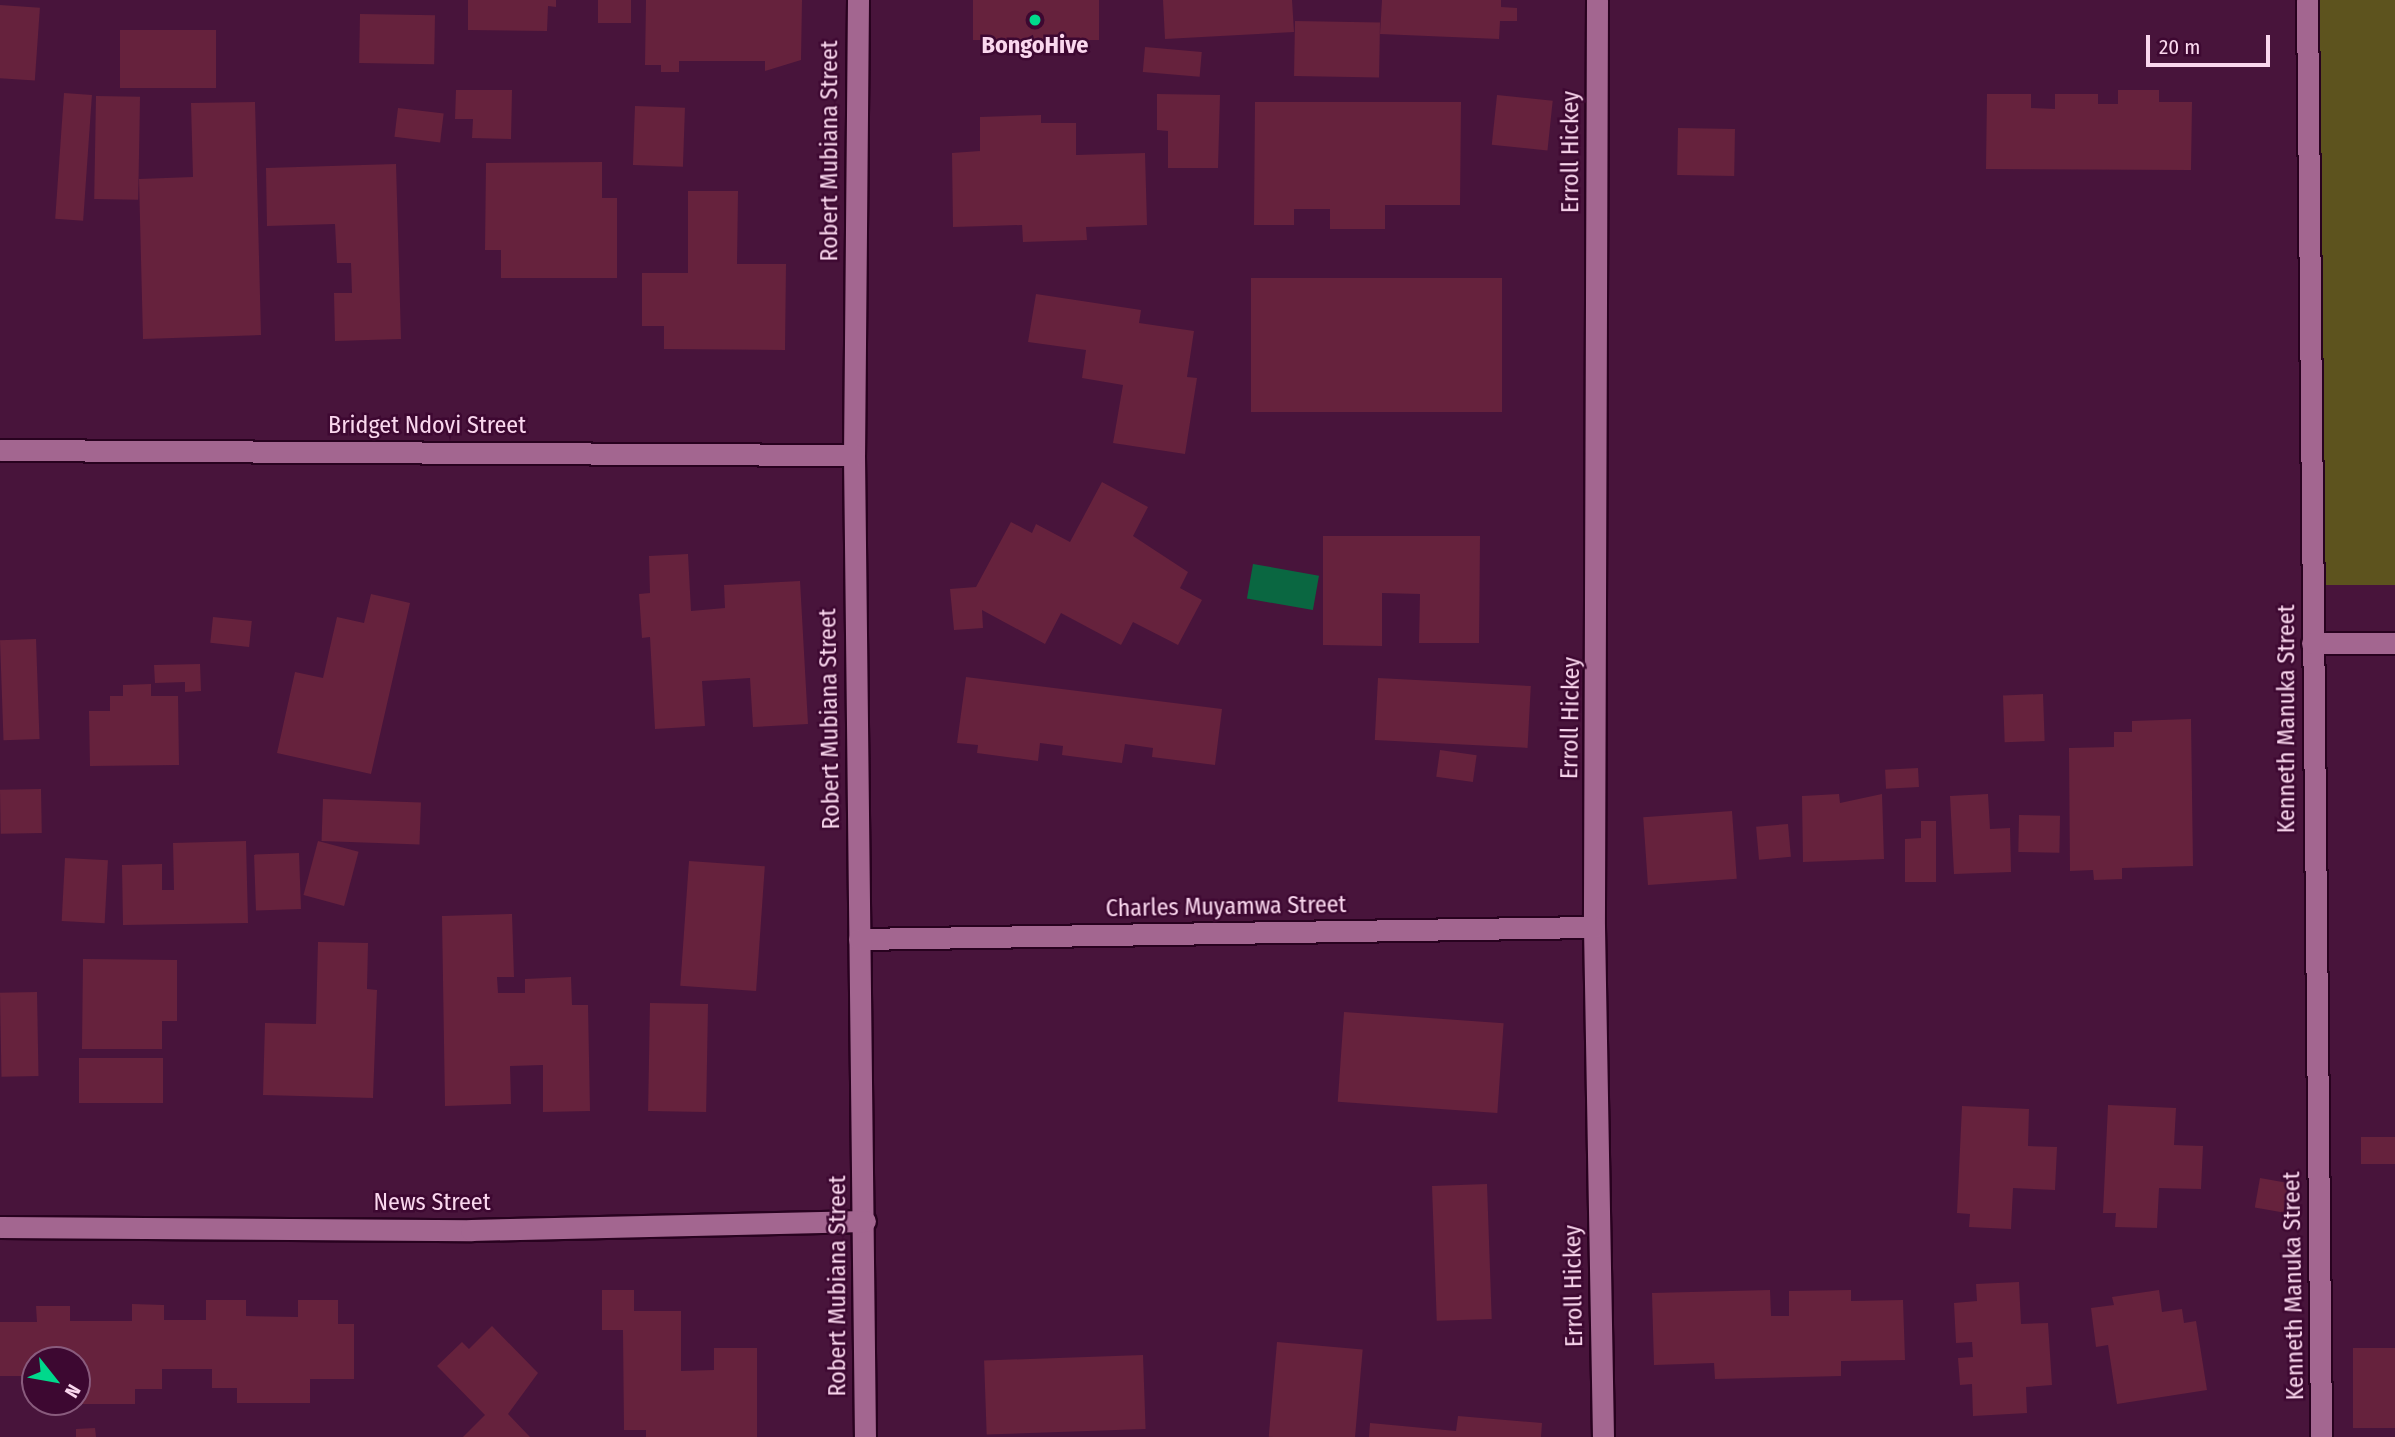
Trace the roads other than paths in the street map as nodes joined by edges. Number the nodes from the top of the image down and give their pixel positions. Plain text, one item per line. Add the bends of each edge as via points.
1 (858, 0) edge
2 (1597, 0) edge
3 (2307, 0) edge
4 (0, 450) edge
5 (854, 455) junction
6 (2312, 643) junction
7 (2395, 643) edge
8 (1594, 927) junction
9 (859, 939) junction
10 (865, 1221) junction
11 (0, 1227) edge
12 (865, 1437) edge
13 (1603, 1437) edge
14 (2321, 1437) edge

1 - 5 street, Robert Mubiana Street
2 - 8 street, Erroll Hickey
3 - 6 street, Kenneth Manuka Street
4 - 5 street, Bridget Ndovi Street
5 - 9 street, Robert Mubiana Street
6 - 7 street
6 - 14 street, Kenneth Manuka Street
8 - 9 street, Charles Muyamwa Street
8 - 13 street, Erroll Hickey
9 - 10 street, Robert Mubiana Street
10 - 11 street, News Street via 471,1230
10 - 12 street, Robert Mubiana Street

